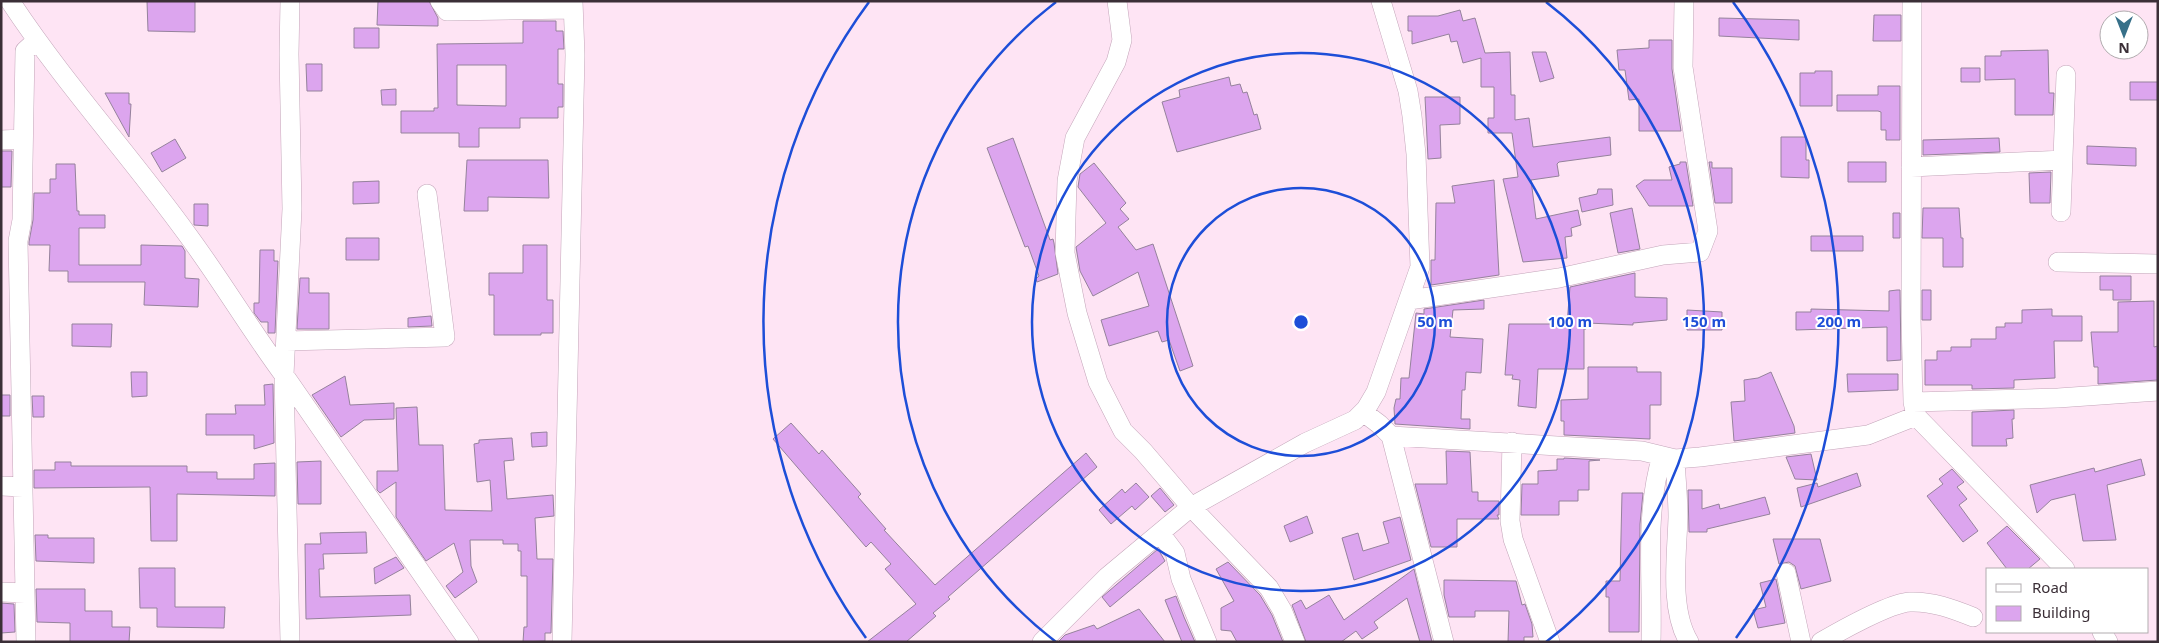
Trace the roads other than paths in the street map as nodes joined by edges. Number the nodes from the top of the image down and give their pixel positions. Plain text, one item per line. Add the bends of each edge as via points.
1 (10, 1) edge
2 (290, 1) edge
3 (440, 1) edge
4 (1117, 1) edge
5 (1381, 1) edge
6 (1684, 1) edge
7 (1912, 1) edge
8 (573, 5) edge
9 (36, 41) junction
10 (2066, 75) dead end
11 (22, 139) junction
12 (1, 140) edge
13 (2064, 160) junction
14 (1911, 167) junction
15 (427, 194) dead end
16 (2061, 212) dead end
17 (10, 241) edge
18 (2058, 262) dead end
19 (2158, 264) edge
20 (1409, 300) junction
21 (286, 341) junction
22 (10, 342) edge
23 (284, 375) junction
24 (2158, 391) edge
25 (1915, 409) junction
26 (1363, 412) junction
27 (1392, 436) junction
28 (1512, 442) junction
29 (1668, 458) junction
30 (1, 486) edge
31 (22, 487) junction
32 (1191, 506) junction
33 (1160, 533) junction
34 (2064, 568) edge
35 (1786, 573) dead end
36 (1, 592) edge
37 (25, 593) junction
38 (1974, 616) dead end
39 (26, 642) edge
40 (290, 642) edge
41 (469, 642) edge
42 (562, 642) edge
43 (1043, 642) edge
44 (1207, 642) edge
45 (1295, 642) edge
46 (1444, 642) edge
47 (1550, 642) edge
48 (1650, 642) edge
49 (1688, 642) edge
50 (1801, 642) edge
51 (1821, 642) edge

1 - 9 street
2 - 21 street via 292,209
3 - 8 street via 446,12
4 - 32 street via 1122,40 1116,62 1075,138 1067,181 1065,253 1077,312 1098,382 1123,431
5 - 20 street via 1408,91 1416,154 1420,267
6 - 20 street via 1683,67 1708,231 1700,252 1663,255 1559,278
7 - 14 street
8 - 42 street via 575,55
9 - 11 street via 25,50
9 - 23 street via 187,234
10 - 13 street
11 - 12 street
11 - 17 street via 22,220
13 - 14 street
13 - 16 street
14 - 25 street
15 - 21 street via 445,337
17 - 22 street
18 - 19 street
20 - 26 street via 1376,392
21 - 23 street
22 - 31 street
23 - 40 street
23 - 41 street
24 - 25 street
25 - 29 street via 1868,435
25 - 34 street
26 - 27 street
26 - 32 street via 1355,420 1305,443
27 - 28 street
27 - 46 street
28 - 29 street via 1642,451
28 - 47 street via 1510,521 1513,539
29 - 48 street via 1656,476 1651,530
29 - 49 street via 1678,510 1676,607
30 - 31 street
31 - 37 street
32 - 33 street
32 - 45 street via 1269,588
33 - 43 street via 1108,578
33 - 44 street via 1175,553
35 - 50 street
36 - 37 street
37 - 39 street
38 - 51 street via 1943,606 1908,602 1875,614

